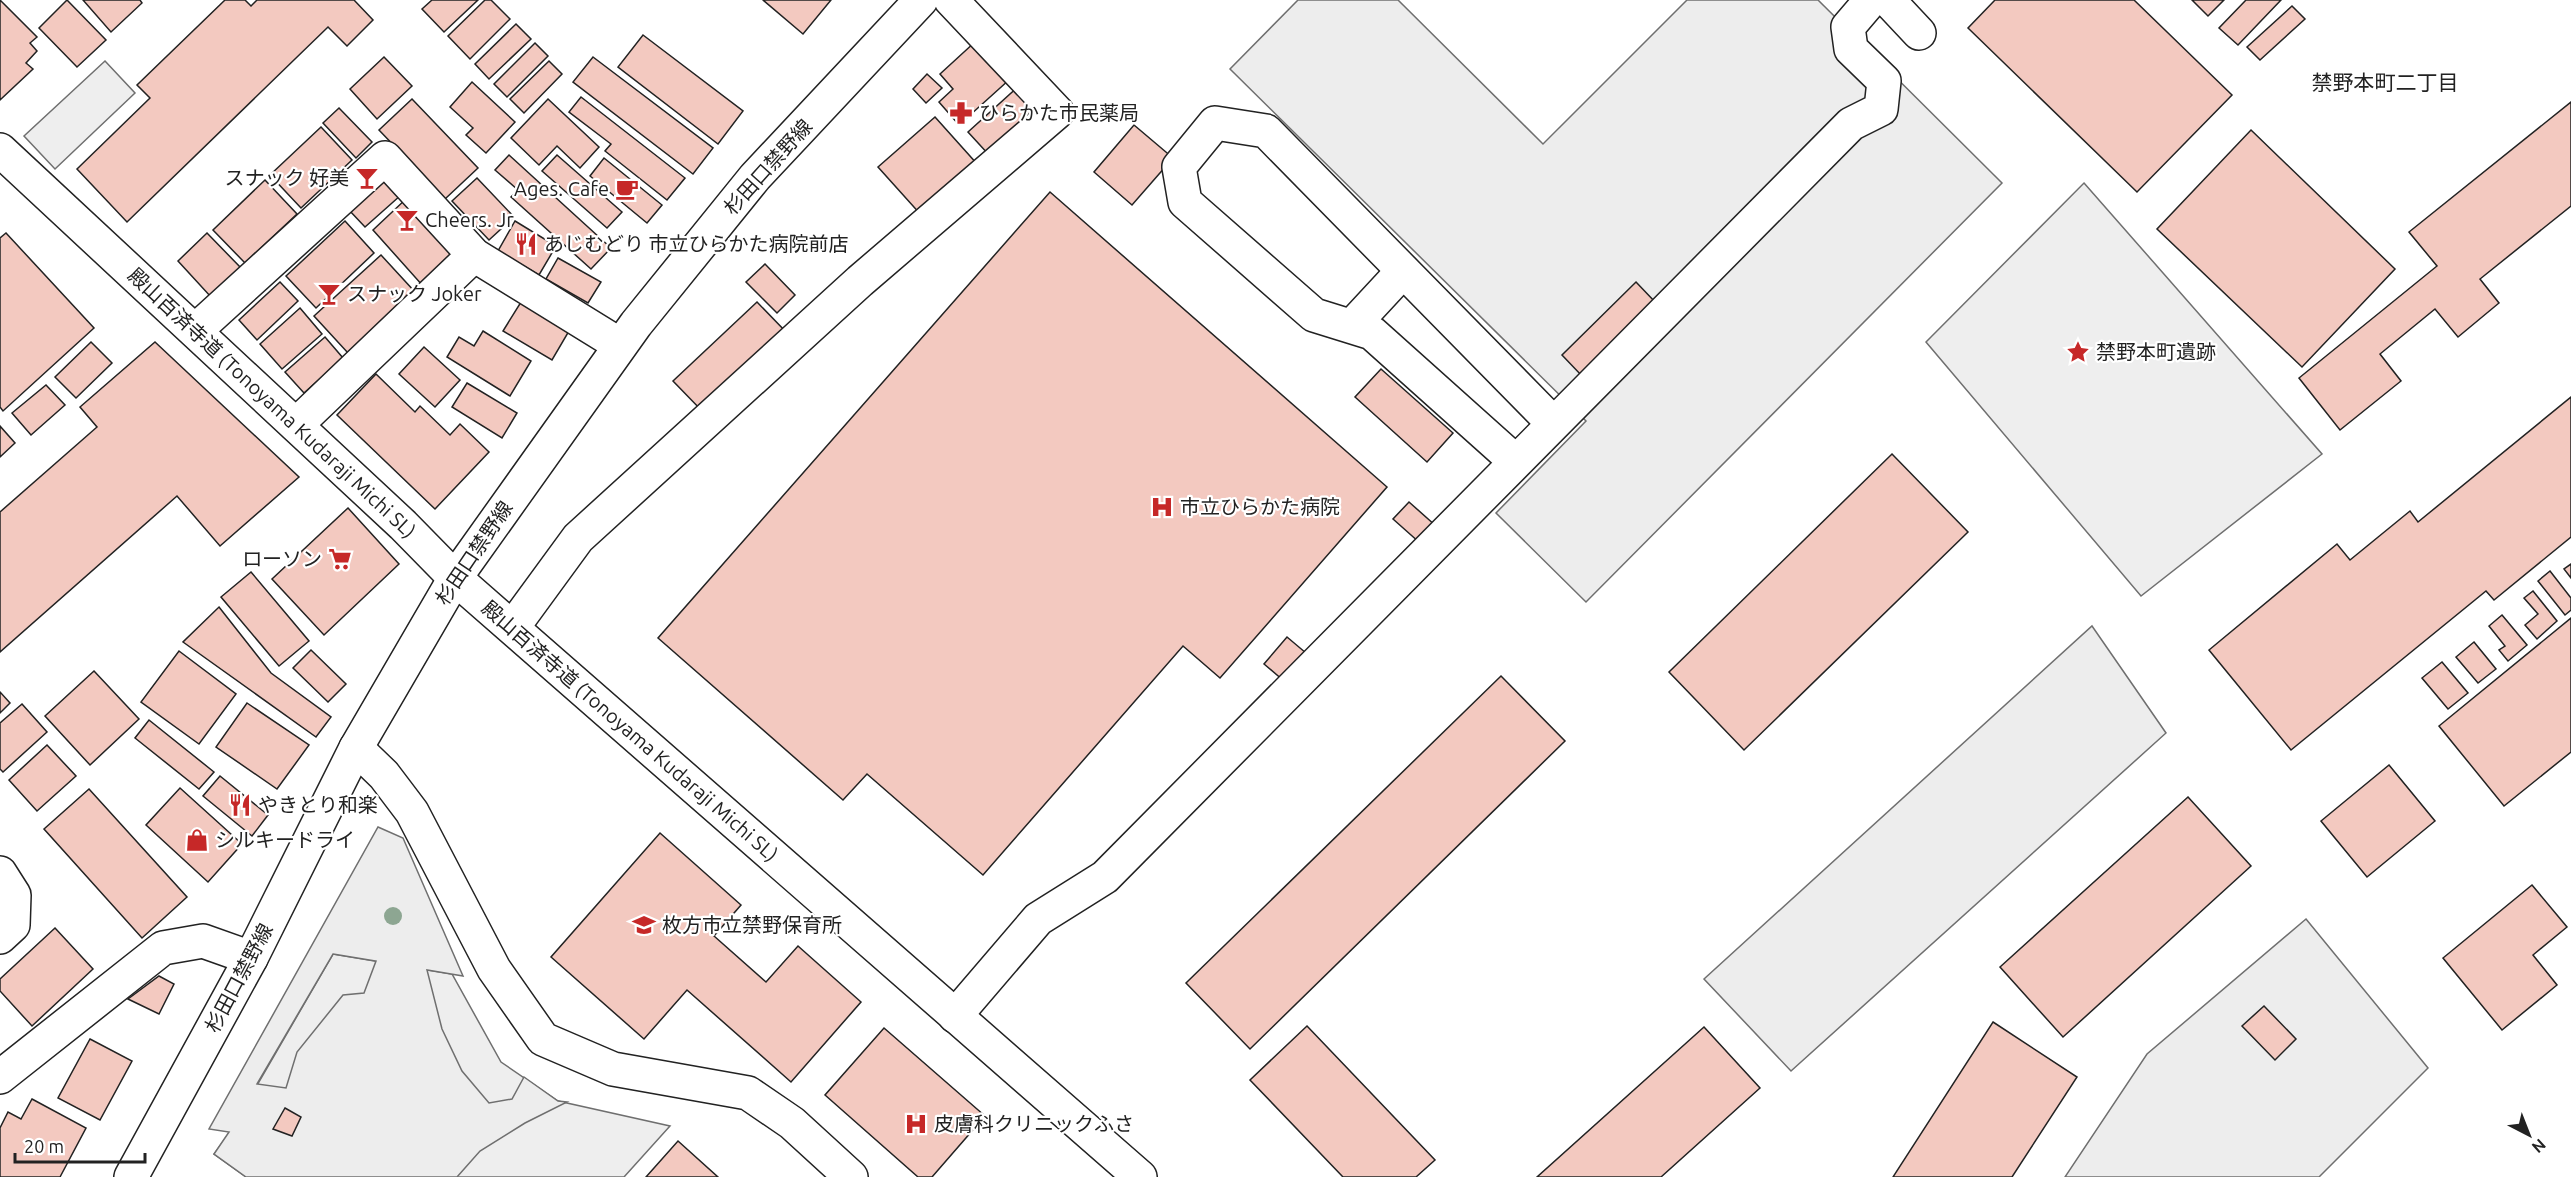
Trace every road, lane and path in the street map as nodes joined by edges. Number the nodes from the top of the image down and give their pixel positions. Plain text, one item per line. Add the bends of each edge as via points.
1 (921, 0) edge
2 (951, 0) edge
3 (1871, 0) edge
4 (1888, 0) edge
5 (1919, 33) dead end
6 (0, 150) edge
7 (474, 255) junction
8 (1403, 271) junction
9 (1352, 326) junction
10 (195, 331) junction
11 (620, 345) junction
12 (1553, 423) junction
13 (296, 425) junction
14 (1515, 461) junction
15 (455, 578) junction
16 (513, 627) junction
17 (356, 748) junction
18 (0, 873) edge
19 (0, 937) edge
20 (251, 958) junction
21 (955, 1016) junction
22 (0, 1077) edge
23 (131, 1177) edge
24 (850, 1177) edge
25 (1140, 1177) edge

1 - 11 street, 杉田口禁野線 via 755,177
2 - 16 street via 1057,112 860,281 578,538
3 - 12 street via 1848,27 1851,49 1884,81 1881,109 1851,124
4 - 5 street
6 - 10 street, 殿山百済寺道 (Tonoyama Kudaraji Michi SL)
7 - 10 street via 385,158
7 - 11 street
7 - 13 street
8 - 9 street
8 - 9 street via 1266,131 1215,123 1179,167 1185,202 1314,315
8 - 12 street
9 - 14 street via 1372,333
10 - 13 street, 殿山百済寺道 (Tonoyama Kudaraji Michi SL)
11 - 15 street, 杉田口禁野線
12 - 14 street
13 - 15 street, 殿山百済寺道 (Tonoyama Kudaraji Michi SL)
14 - 21 street via 1105,876 1038,918
15 - 16 street, 殿山百済寺道 (Tonoyama Kudaraji Michi SL)
15 - 17 street, 杉田口禁野線
16 - 21 street, 殿山百済寺道 (Tonoyama Kudaraji Michi SL)
17 - 20 street, 杉田口禁野線
17 - 24 street via 384,774 412,812 494,969 543,1039 613,1069 748,1093 792,1123
18 - 19 street via 14,895 13,925
20 - 22 street via 203,941 163,948
20 - 23 street, 杉田口禁野線
21 - 25 street, 殿山百済寺道 (Tonoyama Kudaraji Michi SL)

